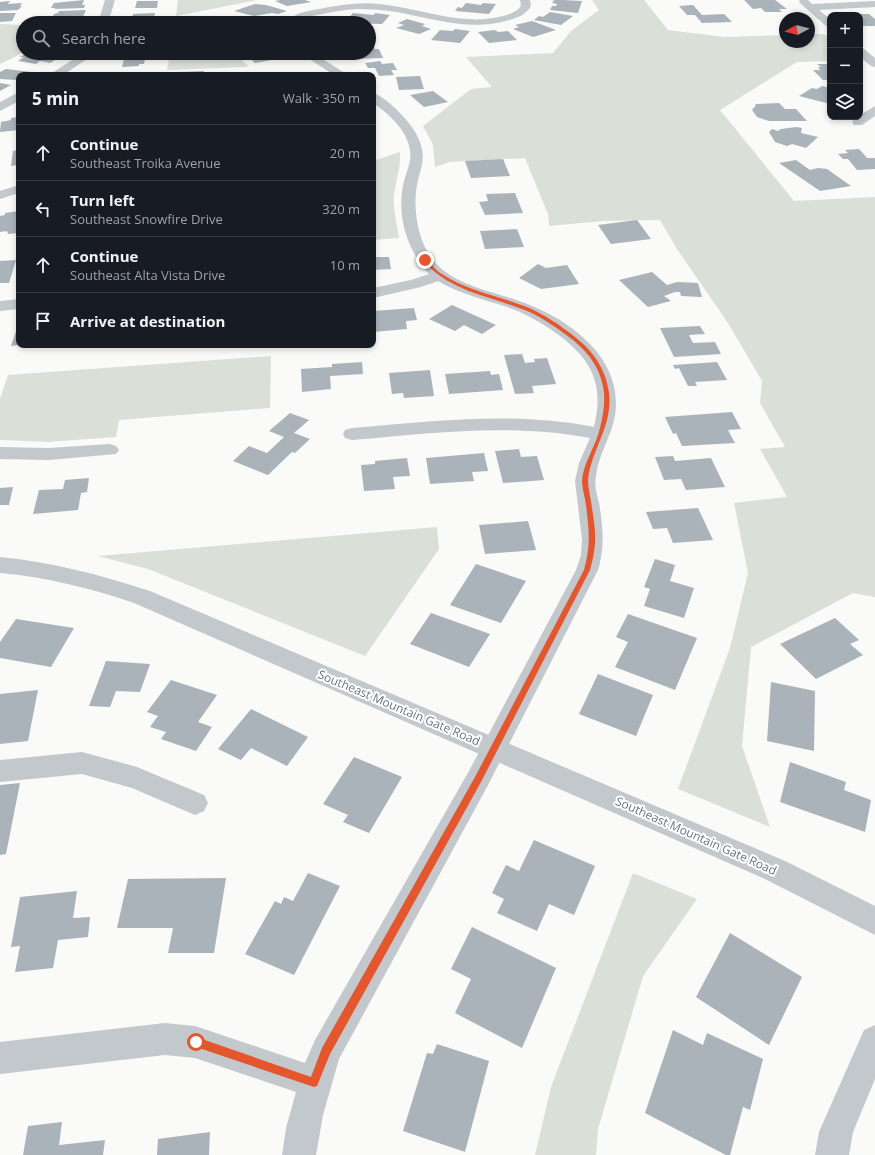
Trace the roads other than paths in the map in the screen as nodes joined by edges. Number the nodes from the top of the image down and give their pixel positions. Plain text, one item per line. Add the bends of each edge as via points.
1 (110, 0) edge
2 (525, 0) edge
3 (802, 0) edge
4 (875, 4) edge
5 (811, 7) junction
6 (105, 16) edge
7 (303, 16) edge
8 (827, 21) edge
9 (863, 54) edge
10 (80, 60) edge
11 (317, 60) edge
12 (875, 64) edge
13 (60, 72) edge
14 (337, 72) edge
15 (16, 98) edge
16 (376, 99) edge
17 (0, 107) edge
18 (875, 110) edge
19 (858, 122) dead end
20 (16, 190) edge
21 (0, 195) edge
22 (440, 275) junction
23 (376, 292) edge
24 (16, 304) edge
25 (0, 306) edge
26 (352, 434) dead end
27 (601, 434) junction
28 (109, 450) dead end
29 (0, 453) edge
30 (0, 565) edge
31 (493, 748) junction
32 (0, 772) edge
33 (195, 803) dead end
34 (875, 921) edge
35 (875, 1041) edge
36 (0, 1058) edge
37 (314, 1082) junction
38 (299, 1155) edge
39 (832, 1155) edge

1 - 6 street
2 - 7 street via 526,6 519,14 480,22 453,21 394,8 366,6 337,8
3 - 5 street
4 - 5 street
5 - 8 street
9 - 12 street
10 - 13 street
11 - 14 street
15 - 17 street
16 - 22 street via 396,115 409,132 416,148 416,166 409,190 409,209 416,244 425,260
18 - 19 street
20 - 21 street
22 - 23 street
22 - 27 street via 469,290 524,308 552,322 587,349 600,369 606,392 606,411
24 - 25 street
26 - 27 street via 505,424 570,428
27 - 31 street via 585,481 592,529 592,550 587,570
28 - 29 street via 49,454
30 - 31 street, Southeast Mountain Gate Road via 62,574 142,597
31 - 34 street, Southeast Mountain Gate Road via 775,870
31 - 37 street via 326,1051
32 - 33 street via 82,763 137,778
35 - 39 street via 836,1132
36 - 37 street via 165,1039 196,1042
37 - 38 street

